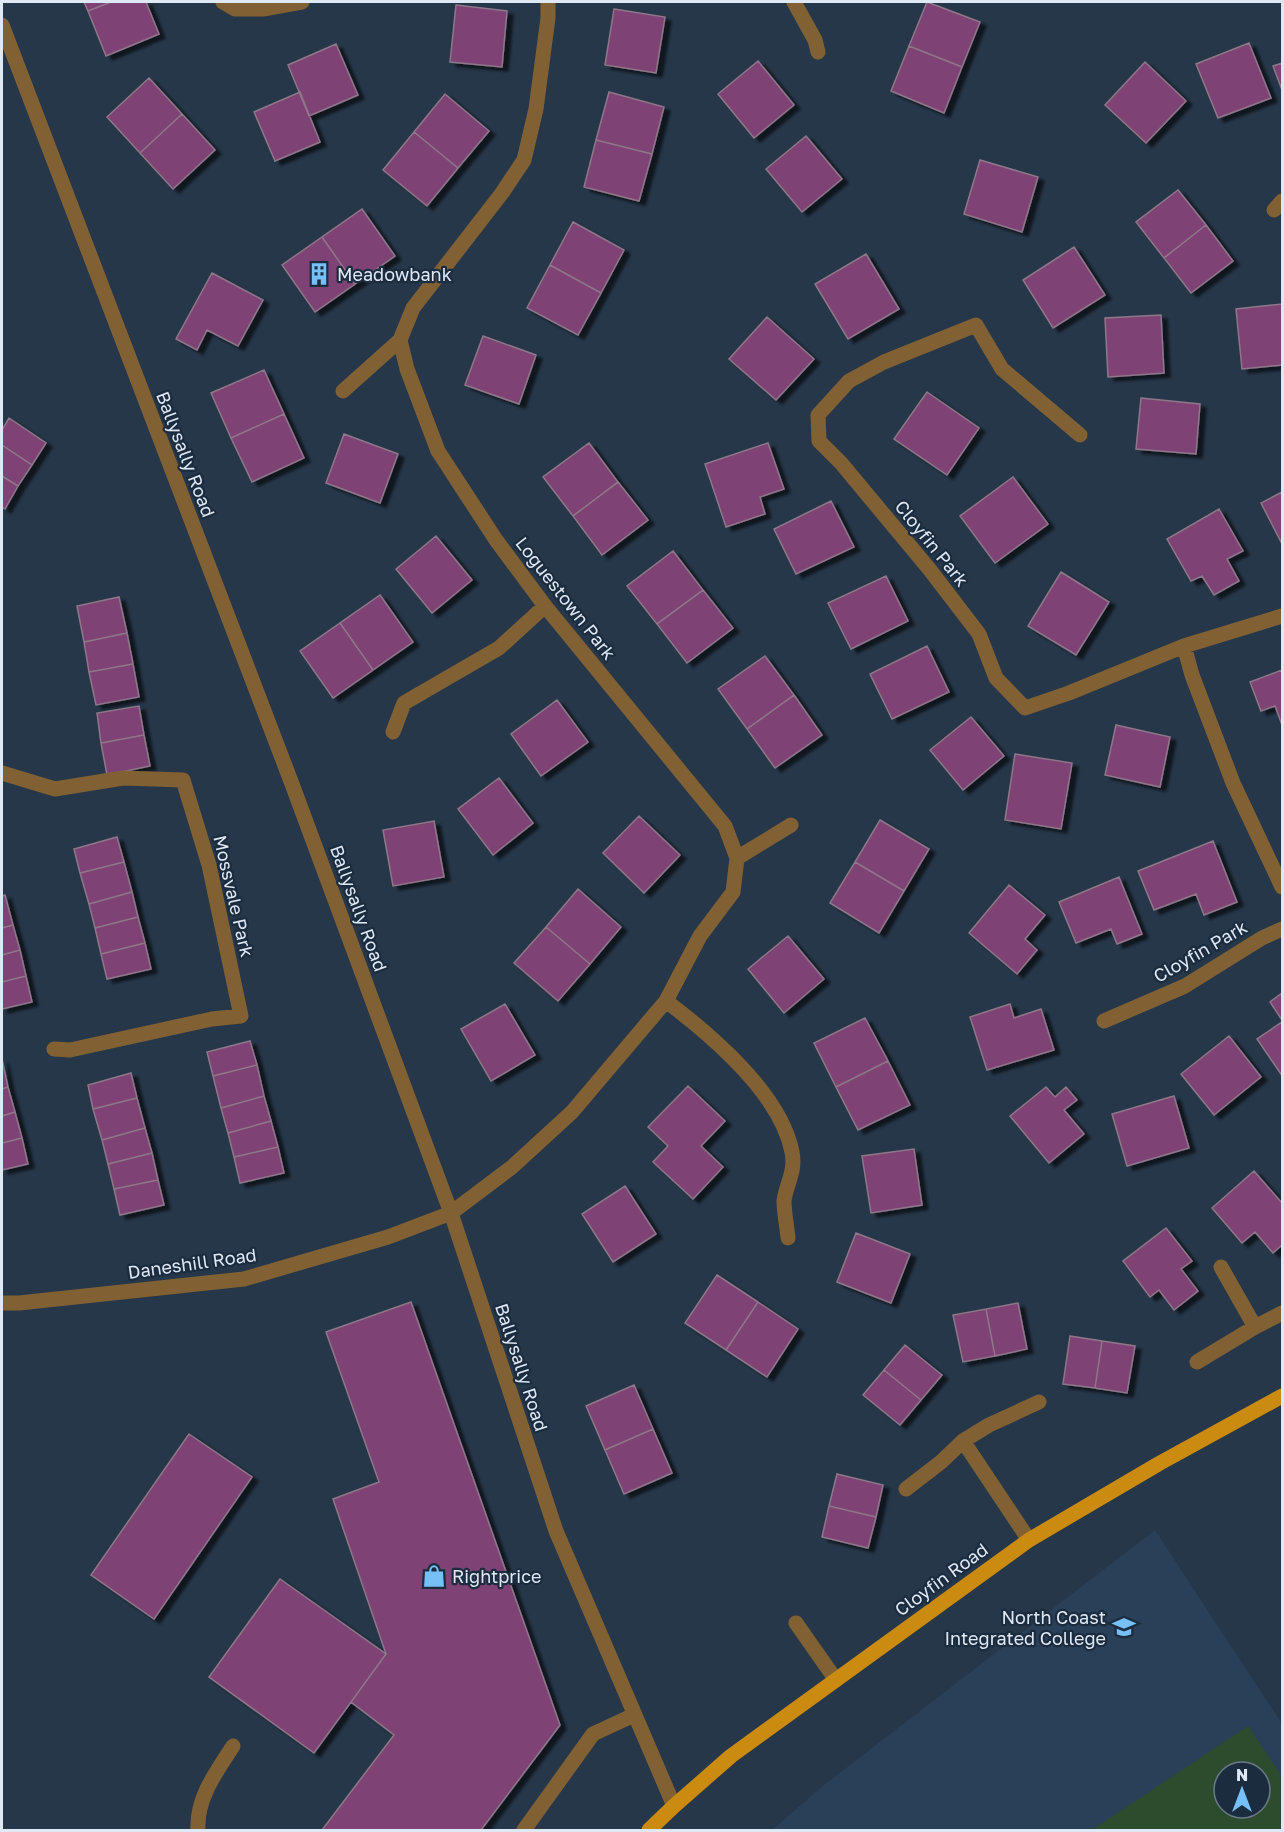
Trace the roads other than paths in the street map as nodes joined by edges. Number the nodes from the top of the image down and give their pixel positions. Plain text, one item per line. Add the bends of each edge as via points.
1 (223, 2) edge
2 (302, 2) edge
3 (548, 2) edge
4 (794, 2) edge
5 (2, 26) edge
6 (818, 52) dead end
7 (400, 340) junction
8 (343, 391) dead end
9 (1080, 435) dead end
10 (545, 606) junction
11 (1282, 616) edge
12 (1184, 646) junction
13 (393, 732) dead end
14 (2, 774) edge
15 (791, 825) dead end
16 (737, 858) junction
17 (1282, 887) edge
18 (1282, 929) edge
19 (666, 1001) junction
20 (1104, 1021) dead end
21 (54, 1049) dead end
22 (451, 1213) junction
23 (788, 1238) dead end
24 (1221, 1267) dead end
25 (2, 1303) edge
26 (1282, 1313) edge
27 (1255, 1327) junction
28 (1197, 1362) dead end
29 (1282, 1396) edge
30 (1039, 1402) dead end
31 (963, 1441) junction
32 (906, 1489) dead end
33 (1029, 1540) junction
34 (796, 1623) dead end
35 (836, 1680) junction
36 (634, 1715) junction
37 (233, 1746) dead end
38 (674, 1806) junction
39 (198, 1830) edge
40 (524, 1830) edge
41 (649, 1830) edge

1 - 2 street via 235,9
3 - 7 street via 536,109 524,160 413,308
4 - 6 street
5 - 22 street, Ballysally Road via 292,784
7 - 8 street
7 - 10 street, Loguestown Park via 406,369 438,451
9 - 12 street, Cloyfin Park via 1002,369 976,325 884,362 849,381 818,415 819,441 842,463 930,570 979,634 996,678 1025,708
10 - 13 street via 499,648 404,703
10 - 16 street, Loguestown Park via 725,826
11 - 12 street, Cloyfin Park
12 - 17 street via 1233,783
14 - 21 street, Mossvale Park via 55,789 123,778 183,780 209,865 241,1016 70,1050
15 - 16 street
16 - 19 street, Loguestown Park via 733,892 700,936
18 - 20 street, Cloyfin Park via 1185,986
19 - 22 street, Loguestown Park via 572,1112 512,1167
19 - 23 street via 704,1029 756,1082 786,1130 793,1154 793,1174 784,1200
22 - 25 street, Daneshill Road via 388,1237 244,1279
22 - 36 street, Ballysally Road via 556,1531
24 - 27 street
26 - 27 street
27 - 28 street
29 - 33 main road, Cloyfin Road
30 - 31 street
31 - 32 street
31 - 33 street
33 - 35 main road, Cloyfin Road
34 - 35 street
35 - 38 main road, Cloyfin Road via 731,1756
36 - 38 street, Ballysally Road
36 - 40 street via 593,1734
37 - 39 street via 208,1784
38 - 41 main road, Cloyfin Road

